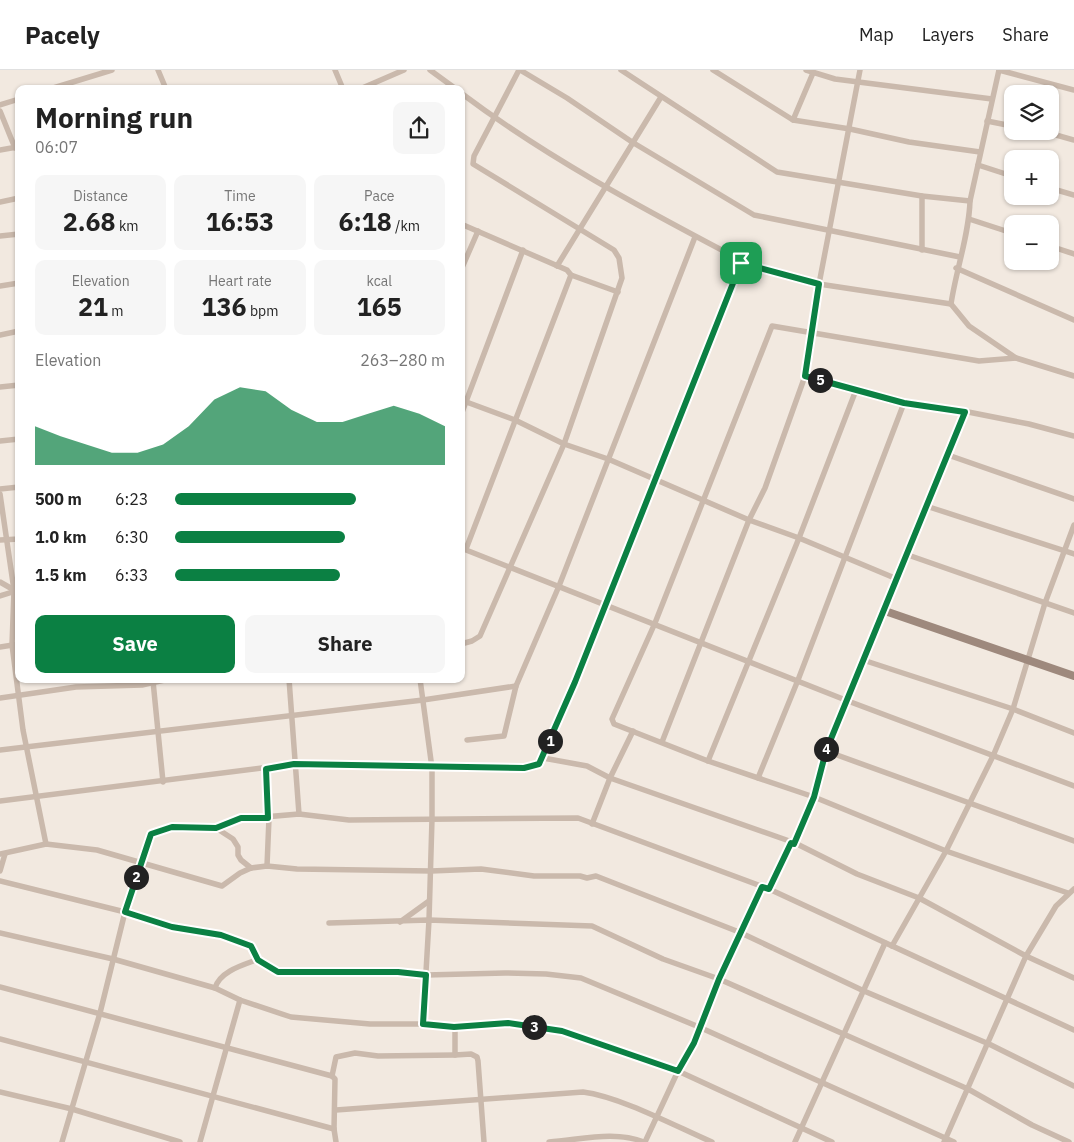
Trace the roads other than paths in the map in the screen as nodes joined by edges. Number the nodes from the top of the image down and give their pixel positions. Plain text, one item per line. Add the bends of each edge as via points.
1 (112, 70) edge
2 (158, 70) edge
3 (335, 70) edge
4 (404, 70) edge
5 (430, 70) edge
6 (519, 70) edge
7 (621, 70) edge
8 (713, 70) edge
9 (806, 70) edge
10 (860, 70) edge
11 (999, 70) edge
12 (813, 73) junction
13 (857, 82) junction
14 (63, 85) edge
15 (164, 85) edge
16 (341, 85) edge
17 (369, 85) edge
18 (451, 85) edge
19 (1074, 90) edge
20 (465, 96) edge
21 (661, 97) junction
22 (992, 99) junction
23 (15, 100) edge
24 (0, 105) edge
25 (0, 111) edge
26 (494, 117) junction
27 (793, 120) junction
28 (987, 121) junction
29 (1004, 124) edge
30 (850, 129) junction
31 (1059, 136) edge
32 (1074, 140) edge
33 (632, 142) junction
34 (15, 143) edge
35 (15, 147) edge
36 (0, 150) edge
37 (980, 152) junction
38 (978, 165) junction
39 (1004, 173) edge
40 (839, 182) junction
41 (606, 187) junction
42 (1059, 191) edge
43 (1074, 195) edge
44 (922, 196) junction
45 (15, 199) edge
46 (970, 201) junction
47 (0, 202) edge
48 (969, 219) junction
49 (465, 226) edge
50 (578, 230) junction
51 (829, 230) junction
52 (1004, 230) edge
53 (478, 231) junction
54 (15, 234) edge
55 (0, 236) edge
56 (695, 237) junction
57 (1059, 249) edge
58 (523, 250) junction
59 (922, 250) junction
60 (1074, 254) edge
61 (960, 257) junction
62 (465, 261) edge
63 (741, 263) junction
64 (557, 266) junction
65 (956, 268) junction
66 (571, 274) junction
67 (15, 284) edge
68 (819, 284) junction
69 (0, 286) edge
70 (618, 292) junction
71 (951, 304) junction
72 (1074, 320) edge
73 (15, 332) edge
74 (810, 334) junction
75 (0, 335) edge
76 (1016, 358) junction
77 (805, 376) junction
78 (1074, 376) edge
79 (15, 386) edge
80 (0, 388) edge
81 (856, 390) junction
82 (465, 398) edge
83 (465, 401) edge
84 (904, 403) junction
85 (965, 412) junction
86 (515, 420) junction
87 (1074, 436) edge
88 (15, 440) edge
89 (0, 442) edge
90 (564, 444) junction
91 (948, 455) junction
92 (608, 459) junction
93 (655, 480) junction
94 (15, 487) edge
95 (0, 489) edge
96 (0, 494) edge
97 (1074, 499) edge
98 (703, 500) junction
99 (926, 506) junction
100 (749, 520) junction
101 (1074, 525) edge
102 (799, 538) junction
103 (15, 539) edge
104 (2, 540) edge
105 (465, 545) edge
106 (465, 548) edge
107 (1065, 550) junction
108 (1074, 554) edge
109 (908, 555) junction
110 (845, 558) junction
111 (511, 568) junction
112 (897, 579) junction
113 (0, 582) edge
114 (15, 586) edge
115 (559, 586) junction
116 (15, 590) edge
117 (15, 590) edge
118 (0, 596) edge
119 (1045, 603) junction
120 (606, 604) junction
121 (885, 611) junction
122 (1074, 613) edge
123 (655, 623) junction
124 (702, 641) junction
125 (465, 643) edge
126 (15, 645) edge
127 (0, 647) edge
128 (864, 660) junction
129 (1028, 660) junction
130 (750, 661) junction
131 (1074, 676) edge
132 (798, 680) junction
133 (19, 683) edge
134 (120, 683) edge
135 (153, 683) edge
136 (289, 683) edge
137 (421, 683) edge
138 (516, 686) junction
139 (20, 696) junction
140 (0, 698) edge
141 (423, 700) junction
142 (848, 701) junction
143 (1012, 709) junction
144 (292, 715) junction
145 (158, 730) junction
146 (632, 731) junction
147 (1074, 733) edge
148 (467, 740) dead end
149 (662, 742) junction
150 (28, 747) junction
151 (0, 750) edge
152 (826, 751) junction
153 (993, 756) junction
154 (543, 758) junction
155 (708, 761) junction
156 (294, 764) junction
157 (432, 768) junction
158 (266, 769) junction
159 (610, 778) junction
160 (758, 778) junction
161 (163, 782) junction
162 (1074, 786) edge
163 (814, 797) junction
164 (35, 798) junction
165 (0, 801) edge
166 (971, 803) junction
167 (298, 814) junction
168 (268, 818) junction
169 (432, 819) junction
170 (592, 824) junction
171 (216, 828) junction
172 (1074, 841) edge
173 (793, 843) junction
174 (46, 844) junction
175 (946, 851) junction
176 (2, 854) edge
177 (142, 862) junction
178 (267, 866) junction
179 (251, 868) junction
180 (0, 871) edge
181 (431, 872) junction
182 (0, 881) edge
183 (765, 888) junction
184 (1074, 889) edge
185 (1068, 893) junction
186 (919, 898) junction
187 (429, 901) junction
188 (125, 912) junction
189 (429, 920) junction
190 (400, 922) junction
191 (330, 923) dead end
192 (739, 932) junction
193 (0, 934) edge
194 (886, 943) junction
195 (892, 946) junction
196 (1026, 956) junction
197 (113, 959) junction
198 (258, 960) junction
199 (426, 975) junction
200 (1074, 978) edge
201 (719, 979) junction
202 (0, 988) edge
203 (215, 988) junction
204 (864, 991) junction
205 (1007, 999) junction
206 (240, 1000) junction
207 (100, 1013) junction
208 (423, 1024) junction
209 (454, 1027) junction
210 (699, 1027) junction
211 (1074, 1030) edge
212 (844, 1035) junction
213 (0, 1039) edge
214 (988, 1044) junction
215 (226, 1048) junction
216 (455, 1055) junction
217 (86, 1062) junction
218 (678, 1071) junction
219 (332, 1076) junction
220 (821, 1082) junction
221 (1074, 1086) edge
222 (968, 1089) junction
223 (0, 1092) edge
224 (213, 1096) junction
225 (481, 1099) junction
226 (72, 1109) junction
227 (336, 1110) junction
228 (655, 1117) junction
229 (801, 1127) junction
230 (334, 1129) junction
231 (945, 1140) edge
232 (62, 1142) edge
233 (180, 1142) edge
234 (200, 1142) edge
235 (336, 1142) edge
236 (484, 1142) edge
237 (549, 1142) edge
238 (645, 1142) edge
239 (712, 1142) edge
240 (795, 1142) edge
241 (832, 1142) edge
242 (954, 1142) edge
243 (1069, 1142) edge

1 - 14 street
2 - 15 street
3 - 16 street
4 - 17 street
5 - 18 street
6 - 26 street
6 - 33 street via 568,98
7 - 21 street
8 - 27 street
9 - 12 street
10 - 13 street
11 - 19 street
11 - 22 street
12 - 13 street
12 - 27 street
13 - 22 street
13 - 30 street
20 - 26 street
21 - 33 street
21 - 40 street via 777,172
22 - 28 street
23 - 24 street
25 - 34 street
26 - 41 street
26 - 50 street via 473,164
27 - 30 street
28 - 29 street
28 - 37 street
30 - 37 street via 909,142
30 - 40 street
31 - 32 street
33 - 41 street
33 - 51 street via 754,215
35 - 36 street
37 - 38 street
38 - 39 street
38 - 46 street
40 - 44 street
40 - 51 street
41 - 50 street
41 - 56 street
42 - 43 street
44 - 46 street
44 - 59 street
45 - 47 street
46 - 48 street
48 - 52 street
48 - 61 street
49 - 53 street
50 - 64 street
50 - 70 street via 614,250 619,258 622,278
51 - 59 street
51 - 68 street
53 - 58 street
53 - 62 street
54 - 55 street
56 - 63 street
56 - 92 street
57 - 60 street
58 - 64 street
58 - 82 street
59 - 61 street
61 - 65 street
63 - 68 street
63 - 93 street
64 - 66 street
65 - 71 street
65 - 72 street
66 - 70 street
66 - 86 street
67 - 69 street
68 - 71 street
68 - 74 street
70 - 90 street
71 - 76 street via 968,326
73 - 75 street
74 - 76 street via 979,362
74 - 77 street
74 - 98 street via 776,326 770,329
76 - 78 street
77 - 81 street
77 - 100 street
79 - 80 street
81 - 84 street
81 - 102 street
83 - 86 street
84 - 85 street
84 - 110 street
85 - 87 street
85 - 91 street
86 - 90 street
86 - 105 street
88 - 89 street
90 - 92 street
90 - 111 street
91 - 97 street
91 - 99 street
92 - 93 street
92 - 115 street
93 - 98 street
93 - 120 street
94 - 95 street
96 - 104 street
98 - 100 street
98 - 123 street
99 - 107 street
99 - 109 street
100 - 102 street
100 - 124 street
101 - 107 street
102 - 110 street
102 - 130 street
103 - 104 street
104 - 114 street
106 - 111 street
107 - 108 street
107 - 119 street
109 - 112 street
109 - 119 street
110 - 112 street
110 - 132 street
111 - 115 street
111 - 125 street via 480,636
112 - 121 street
113 - 116 street
115 - 120 street
115 - 138 street
117 - 118 street
119 - 122 street
119 - 129 street
120 - 123 street
120 - 154 street
121 - 128 street
121 - 129 street
123 - 124 street
123 - 146 street via 612,719 614,724
124 - 130 street
124 - 149 street
126 - 127 street
128 - 142 street
128 - 143 street
129 - 131 street
129 - 143 street
130 - 132 street
130 - 155 street
132 - 142 street
132 - 160 street
133 - 139 street
134 - 139 street
135 - 145 street
136 - 144 street
137 - 141 street
138 - 141 street
138 - 148 street via 504,736
139 - 140 street
139 - 150 street
141 - 144 street
141 - 157 street
142 - 152 street
142 - 153 street
143 - 147 street
143 - 153 street
144 - 145 street
144 - 156 street
145 - 150 street
145 - 161 street
146 - 149 street
146 - 159 street
149 - 155 street
150 - 151 street
150 - 164 street
152 - 163 street
152 - 166 street
153 - 162 street
153 - 166 street
154 - 157 street via 539,764 524,768
154 - 159 street via 587,766
155 - 160 street
156 - 157 street
156 - 158 street
156 - 167 street
157 - 169 street
158 - 161 street
158 - 168 street
159 - 170 street
159 - 173 street
160 - 163 street
161 - 164 street
163 - 173 street
163 - 175 street
164 - 165 street
164 - 174 street
166 - 172 street
166 - 175 street
167 - 168 street
167 - 169 street via 349,820
168 - 171 street via 241,818
168 - 178 street
169 - 170 street via 578,818
169 - 181 street
170 - 183 street
171 - 177 street via 172,827 151,834
171 - 179 street via 233,839 241,860
173 - 183 street
173 - 186 street via 857,874
174 - 176 street
174 - 177 street via 97,850
175 - 185 street
175 - 186 street
176 - 180 street
177 - 179 street via 222,886
177 - 188 street
178 - 179 street
178 - 181 street
181 - 187 street
181 - 192 street via 481,869 534,876 596,876
182 - 188 street
183 - 192 street
183 - 194 street
184 - 185 street
185 - 196 street via 1043,925
186 - 195 street
186 - 196 street
187 - 189 street
187 - 190 street
188 - 197 street
188 - 198 street via 172,927 221,935 251,946
189 - 190 street
189 - 199 street
189 - 201 street via 592,926 663,959
190 - 191 street
192 - 201 street
192 - 204 street
193 - 197 street
194 - 195 street
194 - 204 street
195 - 205 street
196 - 200 street
196 - 205 street
197 - 203 street
197 - 207 street
198 - 199 street via 278,972
198 - 203 street via 235,968 217,981
199 - 208 street
199 - 210 street via 567,975
201 - 210 street
201 - 212 street
202 - 207 street
203 - 206 street
204 - 212 street
204 - 214 street
205 - 211 street
205 - 214 street
206 - 208 street via 290,1017 370,1024
206 - 215 street
207 - 215 street
207 - 217 street
208 - 209 street
209 - 216 street
209 - 218 street via 508,1023 562,1031
210 - 218 street
210 - 220 street
212 - 220 street
212 - 222 street
213 - 217 street
214 - 221 street
214 - 222 street
215 - 219 street
215 - 224 street
216 - 219 street via 378,1056 355,1052 336,1057
216 - 225 street via 471,1054 476,1057
217 - 224 street
217 - 226 street
218 - 228 street
218 - 229 street
219 - 227 street via 335,1079
220 - 229 street
220 - 231 street
222 - 231 street
222 - 243 street
223 - 226 street
224 - 230 street
224 - 234 street
225 - 227 street
225 - 228 street via 583,1092
225 - 236 street
226 - 232 street
226 - 233 street
227 - 230 street
228 - 238 street
228 - 239 street
229 - 240 street
229 - 241 street
230 - 235 street
231 - 242 street
237 - 238 street via 606,1136

